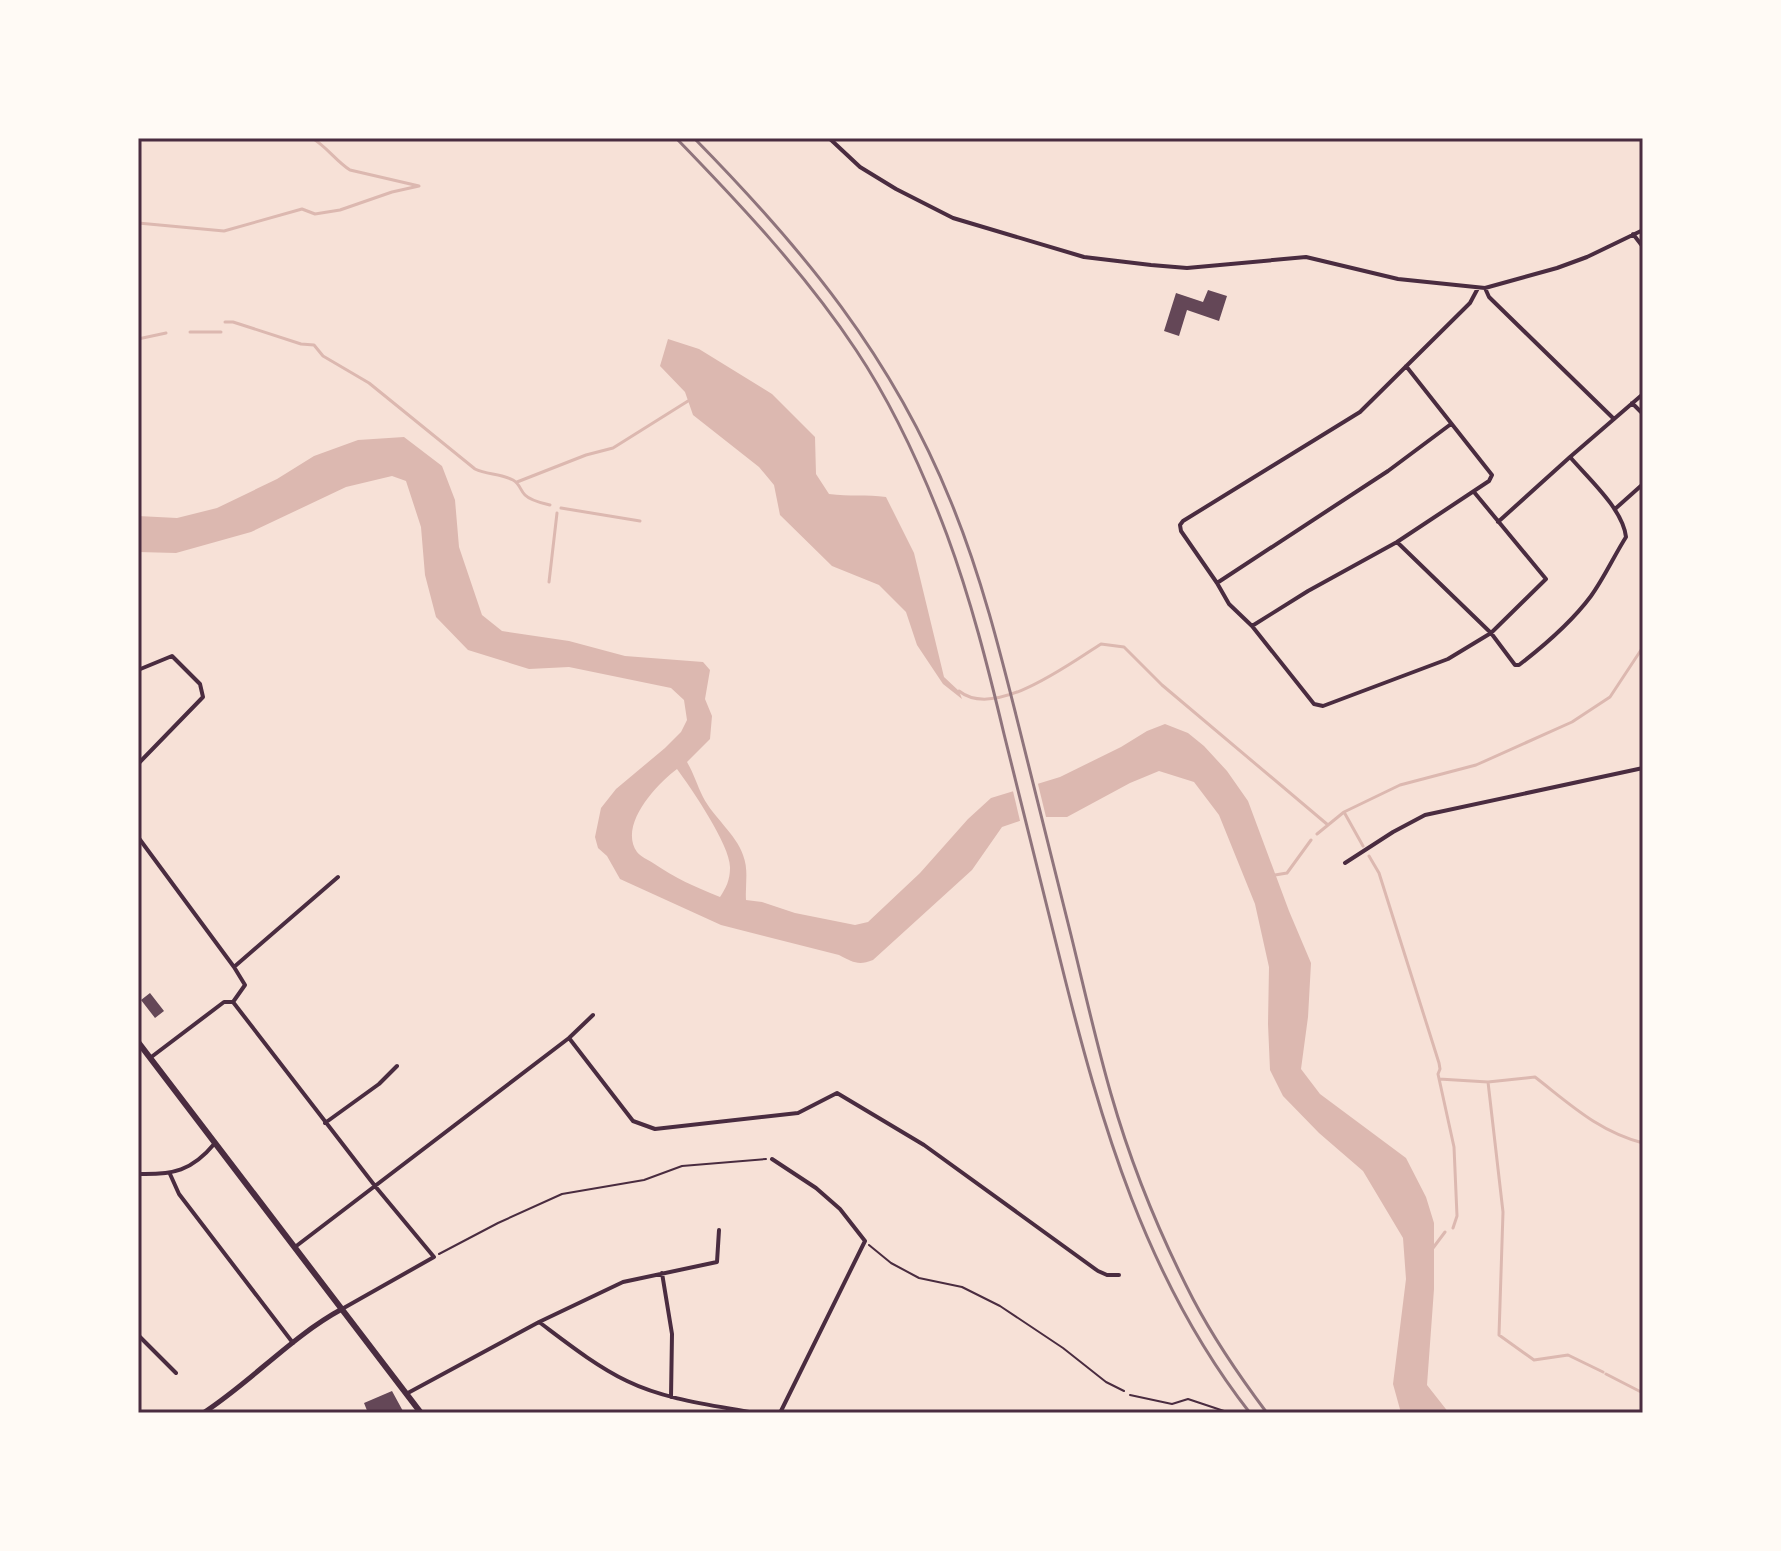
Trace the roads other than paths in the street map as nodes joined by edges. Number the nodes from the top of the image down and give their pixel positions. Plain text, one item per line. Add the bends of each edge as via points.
1 (829, 138) edge
2 (1643, 230) edge
3 (1633, 234) junction
4 (1643, 247) edge
5 (1478, 288) junction
6 (1485, 288) junction
7 (1406, 366) junction
8 (1643, 394) edge
9 (1632, 403) junction
10 (1643, 414) edge
11 (1614, 419) junction
12 (1451, 424) junction
13 (1570, 457) junction
14 (1643, 484) edge
15 (1474, 492) junction
16 (1615, 509) junction
17 (1498, 522) junction
18 (1397, 542) junction
19 (1217, 583) junction
20 (1252, 626) junction
21 (1491, 633) junction
22 (138, 670) edge
23 (138, 764) edge
24 (1643, 768) edge
25 (138, 837) edge
26 (1345, 863) dead end
27 (338, 877) dead end
28 (234, 967) junction
29 (233, 1002) junction
30 (593, 1015) dead end
31 (569, 1038) junction
32 (138, 1042) edge
33 (150, 1058) junction
34 (397, 1066) dead end
35 (325, 1123) junction
36 (215, 1143) junction
37 (772, 1159) road end
38 (138, 1174) edge
39 (170, 1174) junction
40 (375, 1186) junction
41 (719, 1230) dead end
42 (295, 1247) junction
43 (662, 1273) junction
44 (1119, 1275) dead end
45 (342, 1309) junction
46 (539, 1322) junction
47 (138, 1335) edge
48 (293, 1343) junction
49 (176, 1373) dead end
50 (406, 1394) junction
51 (1130, 1395) road end
52 (671, 1397) junction
53 (214, 1406) junction
54 (203, 1413) edge
55 (219, 1413) edge
56 (421, 1413) edge
57 (755, 1413) edge
58 (780, 1413) edge
59 (1230, 1413) edge

1 - 5 street via 860,167 953,218 1084,257 1187,268 1306,257 1398,279
2 - 3 street
3 - 4 street
3 - 6 street via 1557,268
5 - 6 street
5 - 7 street via 1470,303
6 - 11 street
7 - 12 street
7 - 19 street via 1360,412 1183,521 1181,531
8 - 9 street
9 - 10 street
9 - 11 street
11 - 13 street
12 - 15 street via 1492,475
12 - 19 street
13 - 16 street
13 - 17 street
14 - 16 street
15 - 17 street
15 - 18 street
16 - 21 street via 1626,537 1570,622 1519,665
17 - 21 street via 1546,579
18 - 20 street
18 - 21 street
19 - 20 street
20 - 21 street via 1314,704 1323,706 1448,659
22 - 23 street via 172,656 200,684 203,697
24 - 26 street via 1425,815
25 - 28 street
27 - 28 street
28 - 29 street via 245,985
29 - 33 street via 224,1002
29 - 35 street
30 - 31 street
31 - 40 street
31 - 44 street via 633,1121 655,1129 798,1113 837,1093 924,1145 1098,1271
32 - 33 main road
33 - 36 main road
34 - 35 street
35 - 40 street
36 - 39 street via 190,1166
36 - 42 main road
37 - 58 street via 840,1209 865,1241
38 - 39 street
39 - 48 street via 179,1194
40 - 42 street
40 - 45 street via 434,1257
41 - 43 street via 717,1262
42 - 45 main road
43 - 46 street via 623,1282
43 - 52 street via 672,1334
45 - 48 street
45 - 50 main road
46 - 50 street
46 - 52 street via 628,1382
47 - 49 street
48 - 53 street
50 - 56 main road
51 - 59 lane via 1172,1404 1188,1399
52 - 57 street
53 - 54 street
53 - 55 street

